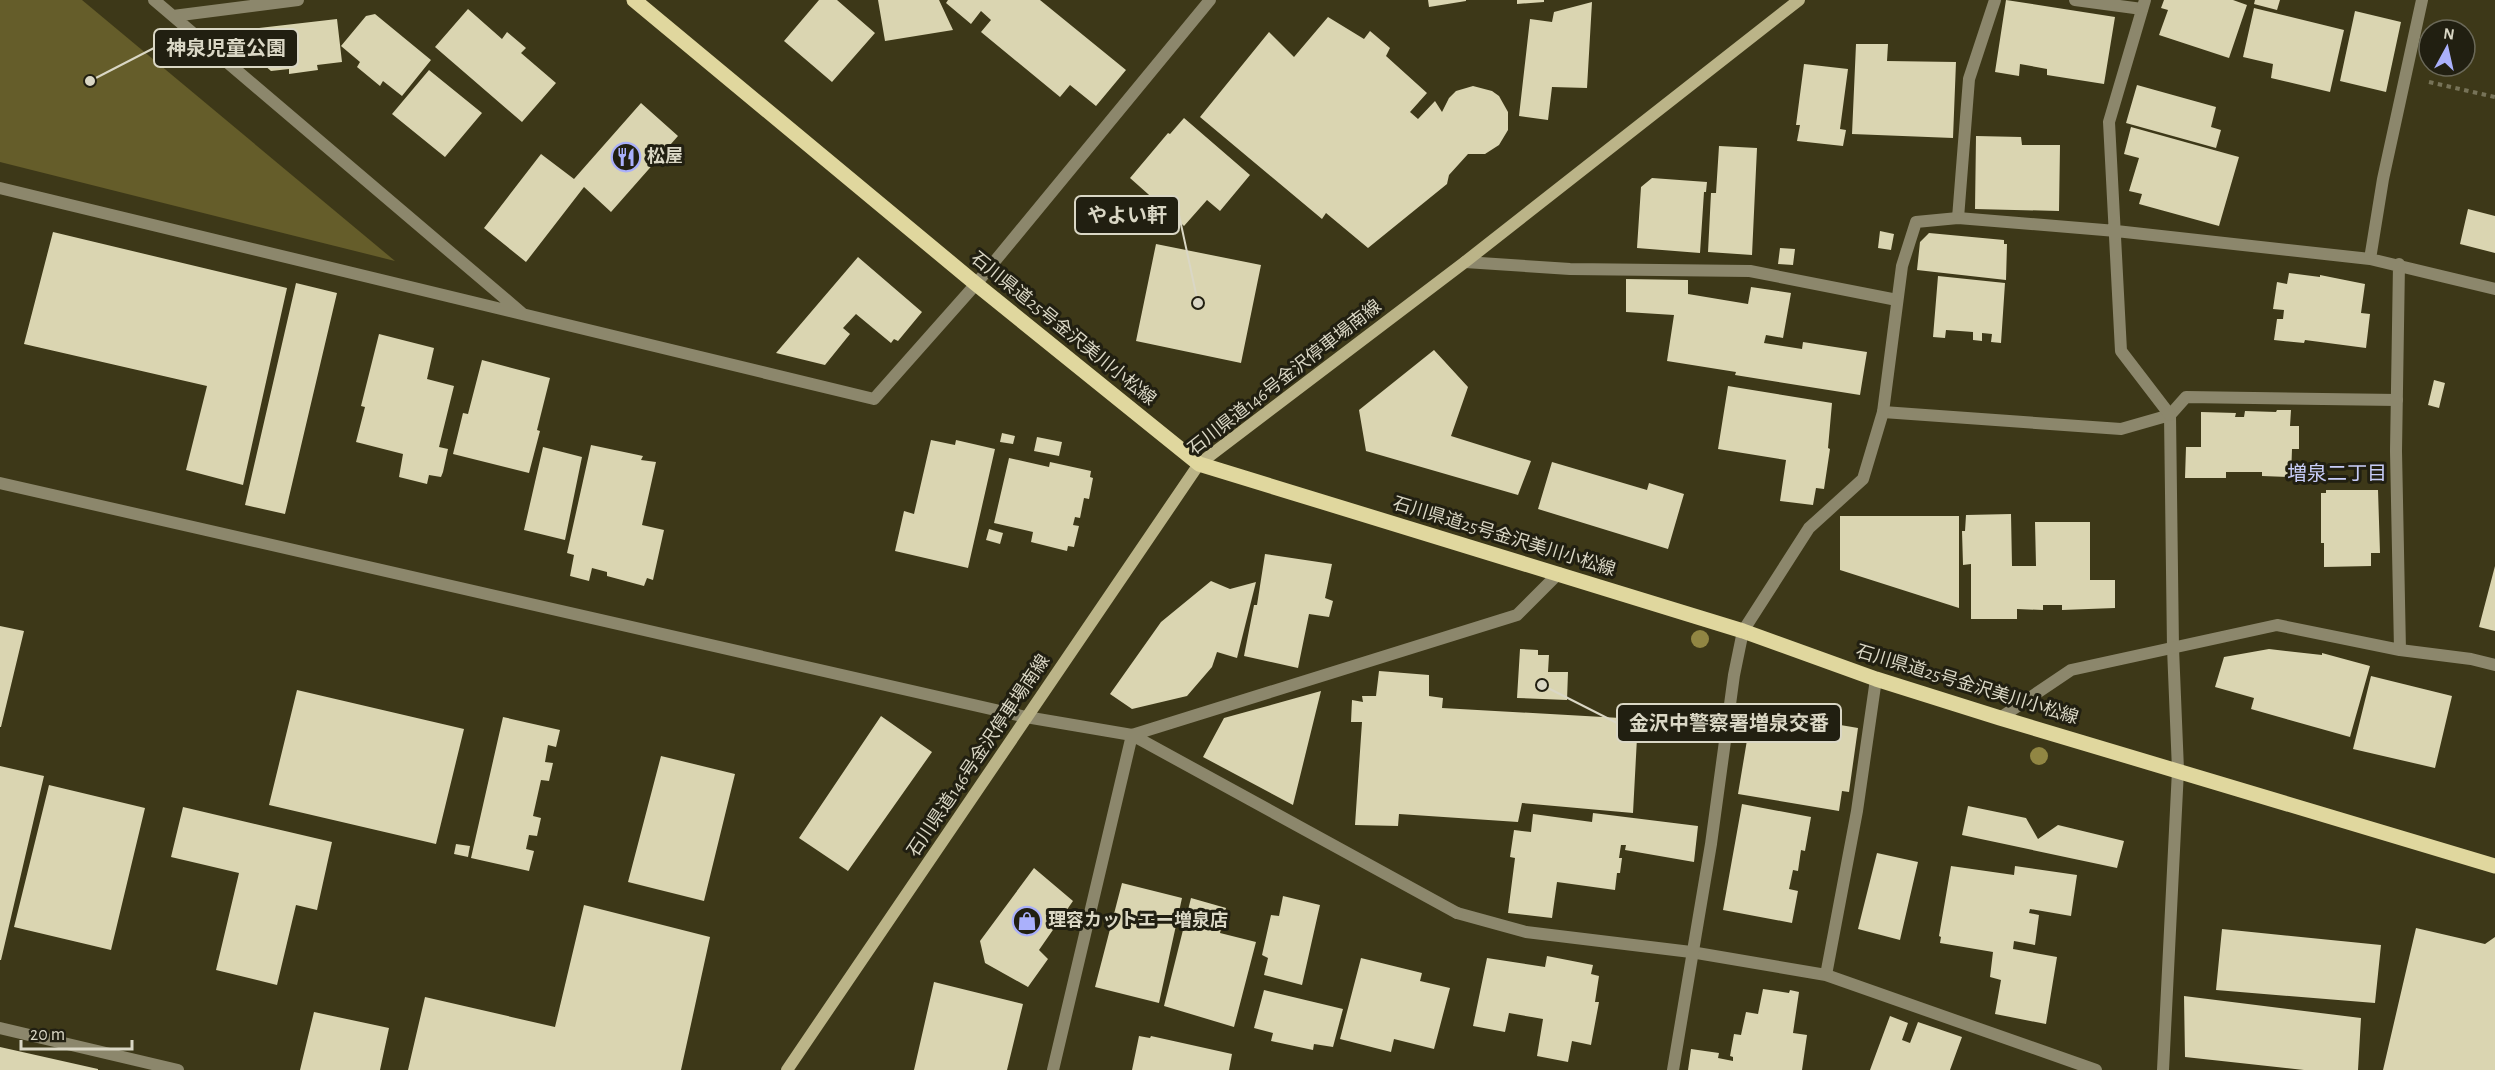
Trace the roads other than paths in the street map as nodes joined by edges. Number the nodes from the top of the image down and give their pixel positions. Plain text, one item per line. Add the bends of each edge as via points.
1 (154, 0) edge
2 (298, 0) edge
3 (634, 0) edge
4 (1210, 0) edge
5 (1799, 0) edge
6 (1995, 0) edge
7 (2075, 0) edge
8 (2422, 0) edge
9 (2143, 5) edge
10 (173, 16) junction
11 (0, 188) edge
12 (1958, 218) junction
13 (2116, 231) junction
14 (2370, 259) junction
15 (1465, 262) junction
16 (2399, 264) junction
17 (976, 284) junction
18 (2495, 289) edge
19 (1897, 300) junction
20 (526, 316) junction
21 (2397, 400) junction
22 (1882, 412) junction
23 (2170, 415) junction
24 (1200, 464) junction
25 (0, 483) edge
26 (1559, 573) junction
27 (1743, 632) junction
28 (2173, 648) junction
29 (2400, 650) junction
30 (2495, 665) edge
31 (1876, 679) junction
32 (1026, 717) junction
33 (2000, 718) junction
34 (1132, 735) junction
35 (2178, 770) junction
36 (2495, 866) edge
37 (1691, 952) junction
38 (1826, 975) junction
39 (0, 1028) edge
40 (178, 1070) edge
41 (787, 1070) edge
42 (1053, 1070) edge
43 (1673, 1070) edge
44 (2096, 1070) edge
45 (2163, 1070) edge

1 - 10 street
2 - 10 street
3 - 17 main road, 石川県道25号金沢美川小松線
4 - 17 street
5 - 15 main road, 石川県道146号金沢停車場南線
6 - 12 street via 1969,80
7 - 9 street
8 - 14 street via 2383,179
9 - 13 street via 2109,122
10 - 20 street
11 - 20 street
12 - 13 street
12 - 19 street via 1916,222 1902,266
13 - 14 street
13 - 23 street via 2121,351
14 - 16 street
15 - 19 street via 1570,269 1750,271
15 - 24 main road, 石川県道146号金沢停車場南線
16 - 18 street
16 - 21 street
17 - 20 street via 874,399
17 - 24 main road, 石川県道25号金沢美川小松線
19 - 22 street
21 - 23 street via 2186,397
21 - 29 street
22 - 23 street via 2121,429
22 - 27 street via 1863,479 1809,528
23 - 28 street
24 - 26 main road, 石川県道25号金沢美川小松線
24 - 32 main road, 石川県道146号金沢停車場南線
25 - 32 street
26 - 27 main road, 石川県道25号金沢美川小松線
26 - 34 street via 1517,615
27 - 31 main road, 石川県道25号金沢美川小松線
27 - 37 street
28 - 29 street via 2277,625
28 - 33 street via 2071,670
28 - 35 street
29 - 30 street
31 - 33 main road, 石川県道25号金沢美川小松線
31 - 38 street via 1857,811
32 - 34 street
32 - 41 main road, 石川県道146号金沢停車場南線
33 - 35 main road, 石川県道25号金沢美川小松線
34 - 37 street via 1456,913 1526,932
34 - 42 street
35 - 36 main road, 石川県道25号金沢美川小松線
35 - 45 street
37 - 38 street
37 - 43 street
38 - 44 street
39 - 40 street

